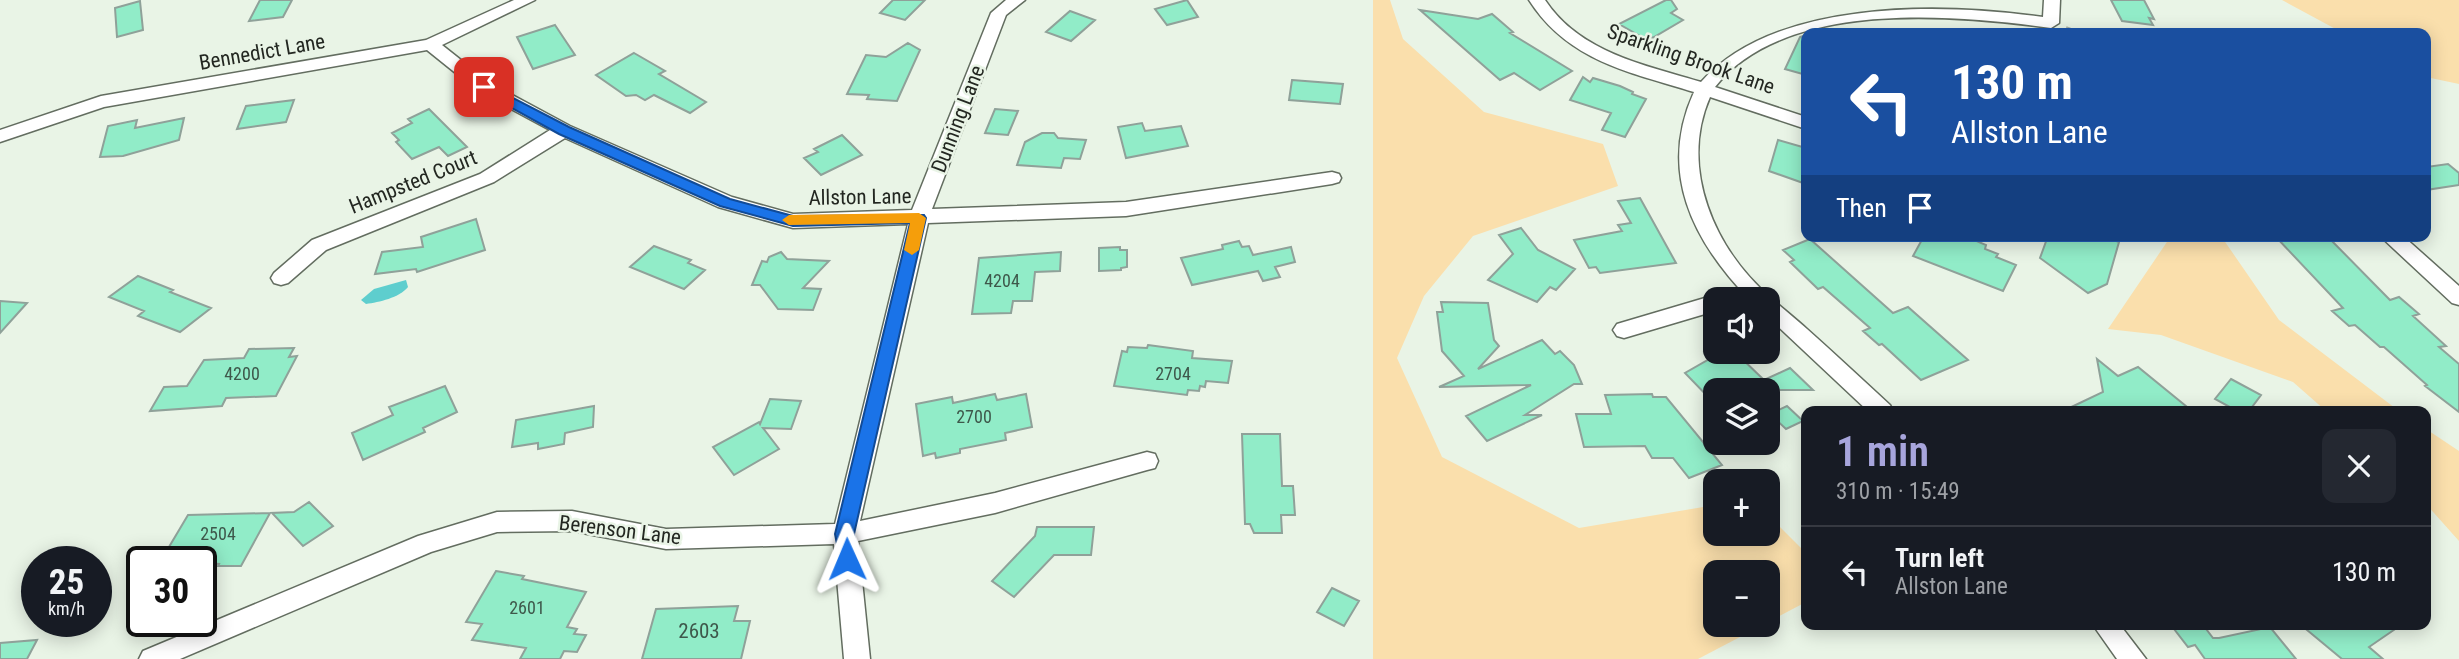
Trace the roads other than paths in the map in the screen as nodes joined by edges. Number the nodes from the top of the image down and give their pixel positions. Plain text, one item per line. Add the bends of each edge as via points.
1 (527, 0) edge
2 (1017, 0) edge
3 (1537, 0) edge
4 (2052, 0) edge
5 (1820, 7) edge
6 (430, 44) junction
7 (1704, 89) junction
8 (1801, 120) edge
9 (564, 130) junction
10 (0, 136) edge
11 (1332, 178) dead end
12 (919, 218) junction
13 (2397, 242) edge
14 (281, 278) dead end
15 (1751, 287) edge
16 (2459, 298) edge
17 (1703, 307) edge
18 (1780, 317) edge
19 (1624, 330) dead end
20 (1877, 406) edge
21 (1147, 461) dead end
22 (845, 534) junction
23 (2109, 630) edge
24 (152, 659) edge
25 (857, 659) edge
26 (2133, 659) edge

1 - 6 street, Bennedict Lane
2 - 12 street, Dunning Lane via 999,13
3 - 7 street, Sparkling Brook Lane via 1569,36 1596,52
4 - 5 street via 2051,23 1958,12
5 - 7 street via 1747,49
6 - 9 street, Allston Lane via 484,87
6 - 10 street, Bennedict Lane via 101,102
7 - 8 street, Sparkling Brook Lane
7 - 15 street via 1688,133 1687,169 1714,239
9 - 12 street, Allston Lane via 725,202 793,221
9 - 14 street, Hampsted Court via 487,178 319,245
11 - 12 street, Allston Lane via 1126,209
12 - 22 street, Dunning Lane
13 - 16 street
17 - 19 street
18 - 20 street
21 - 22 street, Berenson Lane via 995,503
22 - 24 street, Berenson Lane via 666,539 572,521 497,522 426,543
22 - 25 street, Dunning Lane
23 - 26 street

